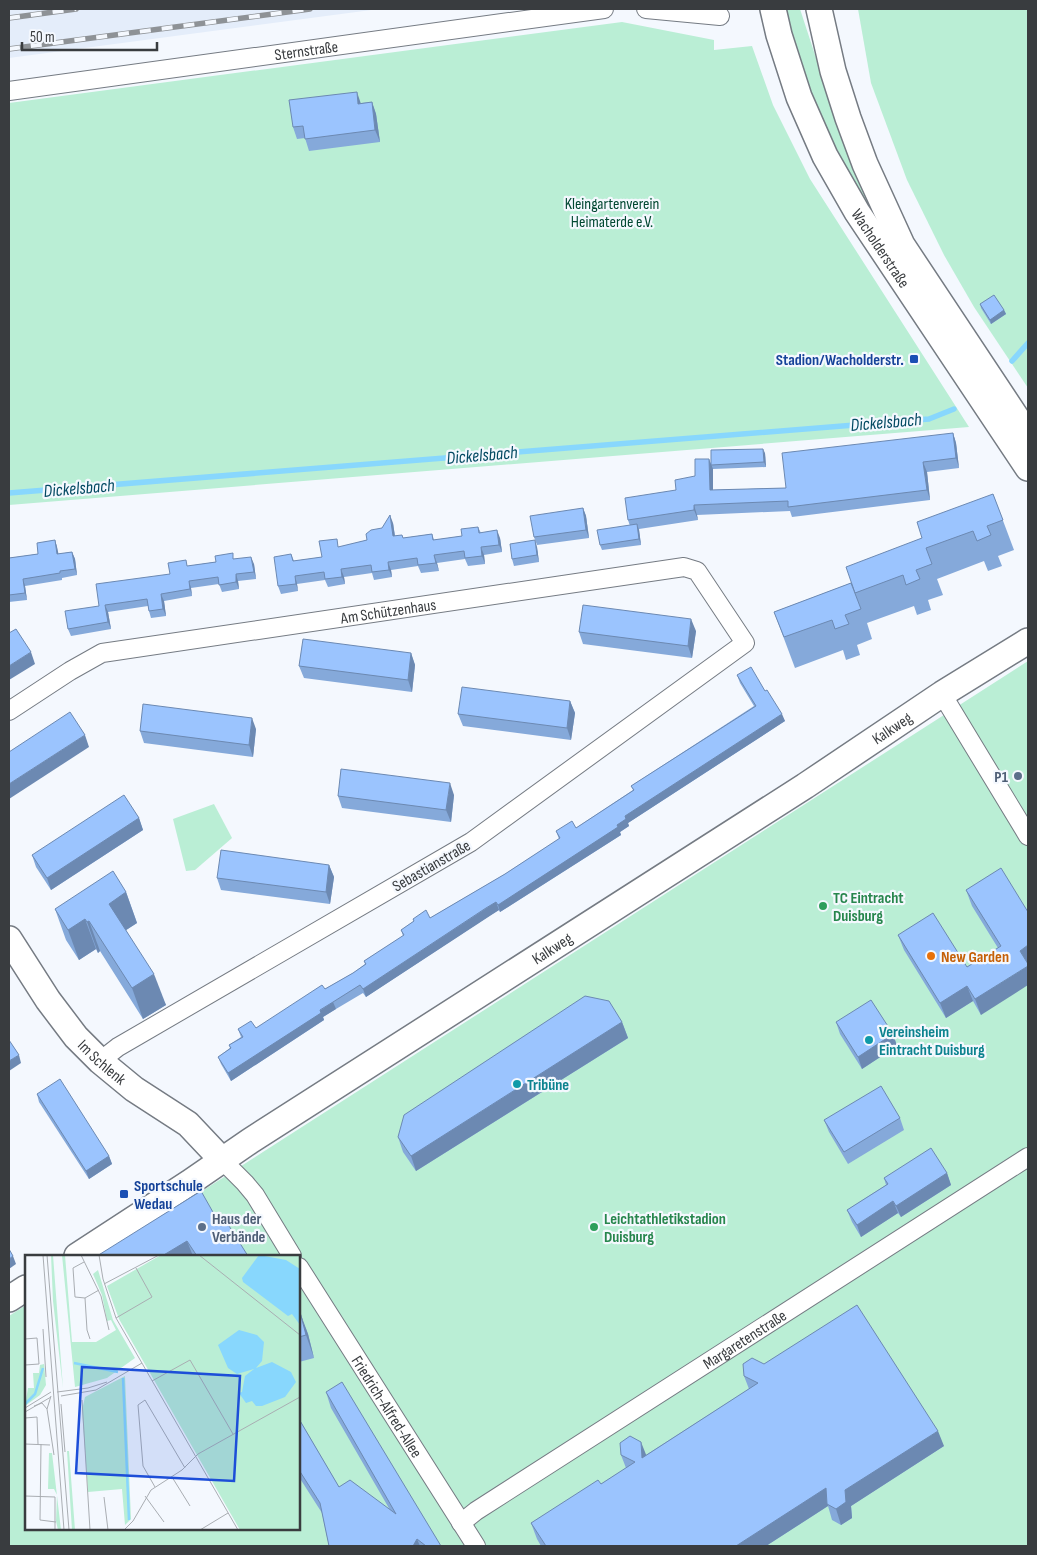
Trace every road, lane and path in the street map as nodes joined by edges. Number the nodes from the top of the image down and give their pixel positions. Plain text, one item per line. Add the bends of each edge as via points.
1 (604, 9) edge
2 (646, 9) edge
3 (773, 9) edge
4 (818, 9) edge
5 (720, 16) dead end
6 (9, 91) edge
7 (1028, 435) edge
8 (1028, 468) edge
9 (1028, 641) edge
10 (745, 643) joint
11 (942, 694) junction
12 (9, 710) edge
13 (1028, 836) edge
14 (10, 942) edge
15 (100, 1061) junction
16 (1028, 1157) edge
17 (222, 1160) junction
18 (79, 1255) edge
19 (291, 1255) edge
20 (300, 1269) edge
21 (25, 1289) edge
22 (9, 1299) edge
23 (461, 1523) junction
24 (476, 1546) edge

1 - 6 street, Sternstraße
2 - 5 street
3 - 8 street, Wacholderstraße via 799,97 824,156 857,212
4 - 7 street, Wacholderstraße via 848,118 868,172 902,245
9 - 11 street, Kalkweg
10 - 12 street, Am Schützenhaus via 697,571 684,567 102,653
10 - 15 street, Sebastianstraße via 471,842 118,1047
11 - 13 street
11 - 17 street, Kalkweg via 805,786
14 - 15 street, Im Schlenk via 48,1000 76,1037
15 - 17 street, Im Schlenk via 134,1089 188,1124
16 - 23 street, Margaretenstraße
17 - 18 street, Kalkweg
17 - 19 street via 254,1195
20 - 23 street, Friedrich-Alfred-Allee
21 - 22 street
23 - 24 street, Friedrich-Alfred-Allee

